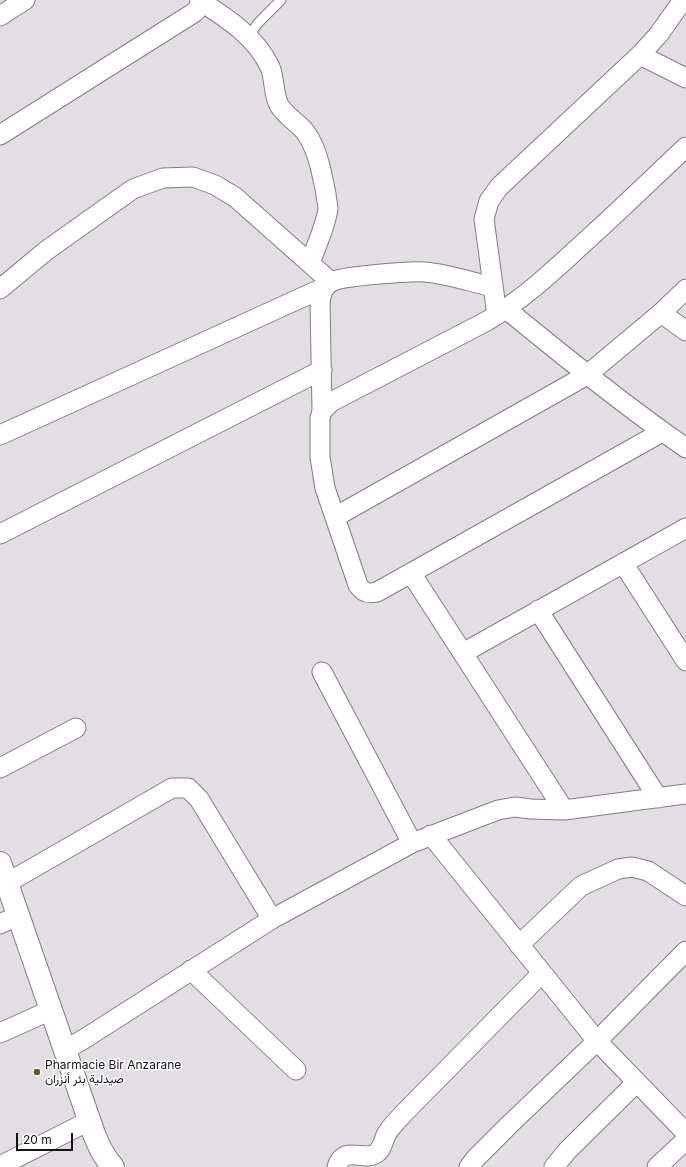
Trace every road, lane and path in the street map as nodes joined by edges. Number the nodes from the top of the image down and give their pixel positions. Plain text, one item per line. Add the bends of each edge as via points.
1 (25, 0) edge
2 (281, 0) edge
3 (683, 0) edge
4 (200, 1) edge
5 (2, 9) edge
6 (248, 37) junction
7 (640, 55) junction
8 (686, 78) edge
9 (0, 135) edge
10 (686, 147) edge
11 (310, 264) junction
12 (328, 284) junction
13 (493, 287) junction
14 (0, 289) edge
15 (686, 289) edge
16 (502, 312) junction
17 (661, 313) junction
18 (686, 331) edge
19 (322, 370) junction
20 (587, 375) junction
21 (322, 411) junction
22 (662, 432) junction
23 (0, 435) edge
24 (686, 448) edge
25 (335, 517) junction
26 (686, 528) edge
27 (0, 534) edge
28 (623, 563) junction
29 (411, 573) junction
30 (538, 610) junction
31 (462, 653) junction
32 (686, 661) edge
33 (322, 672) dead end
34 (76, 728) dead end
35 (0, 768) edge
36 (686, 794) edge
37 (658, 798) junction
38 (564, 810) junction
39 (431, 835) junction
40 (412, 843) junction
41 (3, 873) edge
42 (686, 896) edge
43 (272, 919) junction
44 (9, 920) edge
45 (520, 945) junction
46 (686, 951) edge
47 (191, 970) junction
48 (542, 973) junction
49 (51, 1010) junction
50 (0, 1033) edge
51 (597, 1041) junction
52 (65, 1050) junction
53 (296, 1070) dead end
54 (637, 1082) junction
55 (89, 1120) junction
56 (686, 1133) edge
57 (686, 1140) edge
58 (108, 1165) edge
59 (0, 1166) edge
60 (337, 1167) edge
61 (469, 1167) edge
62 (554, 1167) edge
63 (657, 1167) edge

1 - 5 street
2 - 6 lane
3 - 7 street via 659,34
4 - 6 street via 230,20
4 - 9 street via 194,12
6 - 11 street via 270,68 278,104 285,114 306,132 322,173 328,208
7 - 8 street
7 - 13 street via 494,194 486,208 484,219
10 - 16 street via 604,226 531,291
11 - 12 street
11 - 14 street via 235,197 215,185 193,177 163,178 133,189 47,250
12 - 13 street via 337,279 357,276 424,272
12 - 19 street via 320,303
12 - 23 street
13 - 16 street
15 - 17 street
16 - 20 street
16 - 21 street via 331,402
17 - 18 street
17 - 20 street
19 - 21 street
19 - 27 street
20 - 22 street
20 - 25 street
21 - 25 street via 320,457 325,488
22 - 24 street
22 - 29 street
25 - 29 street via 358,585 365,592 377,592
26 - 28 street
28 - 30 street
28 - 32 street
29 - 31 street
30 - 31 street
30 - 37 street
31 - 38 street
33 - 40 street
34 - 35 street
36 - 37 street
37 - 38 street
38 - 39 street via 515,807 498,810
39 - 40 street
39 - 45 street
40 - 43 street
41 - 43 street via 172,788 188,788 199,799
41 - 44 street
42 - 45 street via 648,871 632,867 618,869 581,886
43 - 47 street
44 - 49 street
45 - 48 street
46 - 51 street
47 - 52 street
47 - 53 street
48 - 51 street
48 - 60 street via 404,1113 387,1133 380,1150 374,1155 345,1156
49 - 50 street
49 - 52 street
51 - 54 street
51 - 61 street
52 - 55 street
54 - 56 street
54 - 62 street
55 - 58 street
55 - 59 street
57 - 63 street

